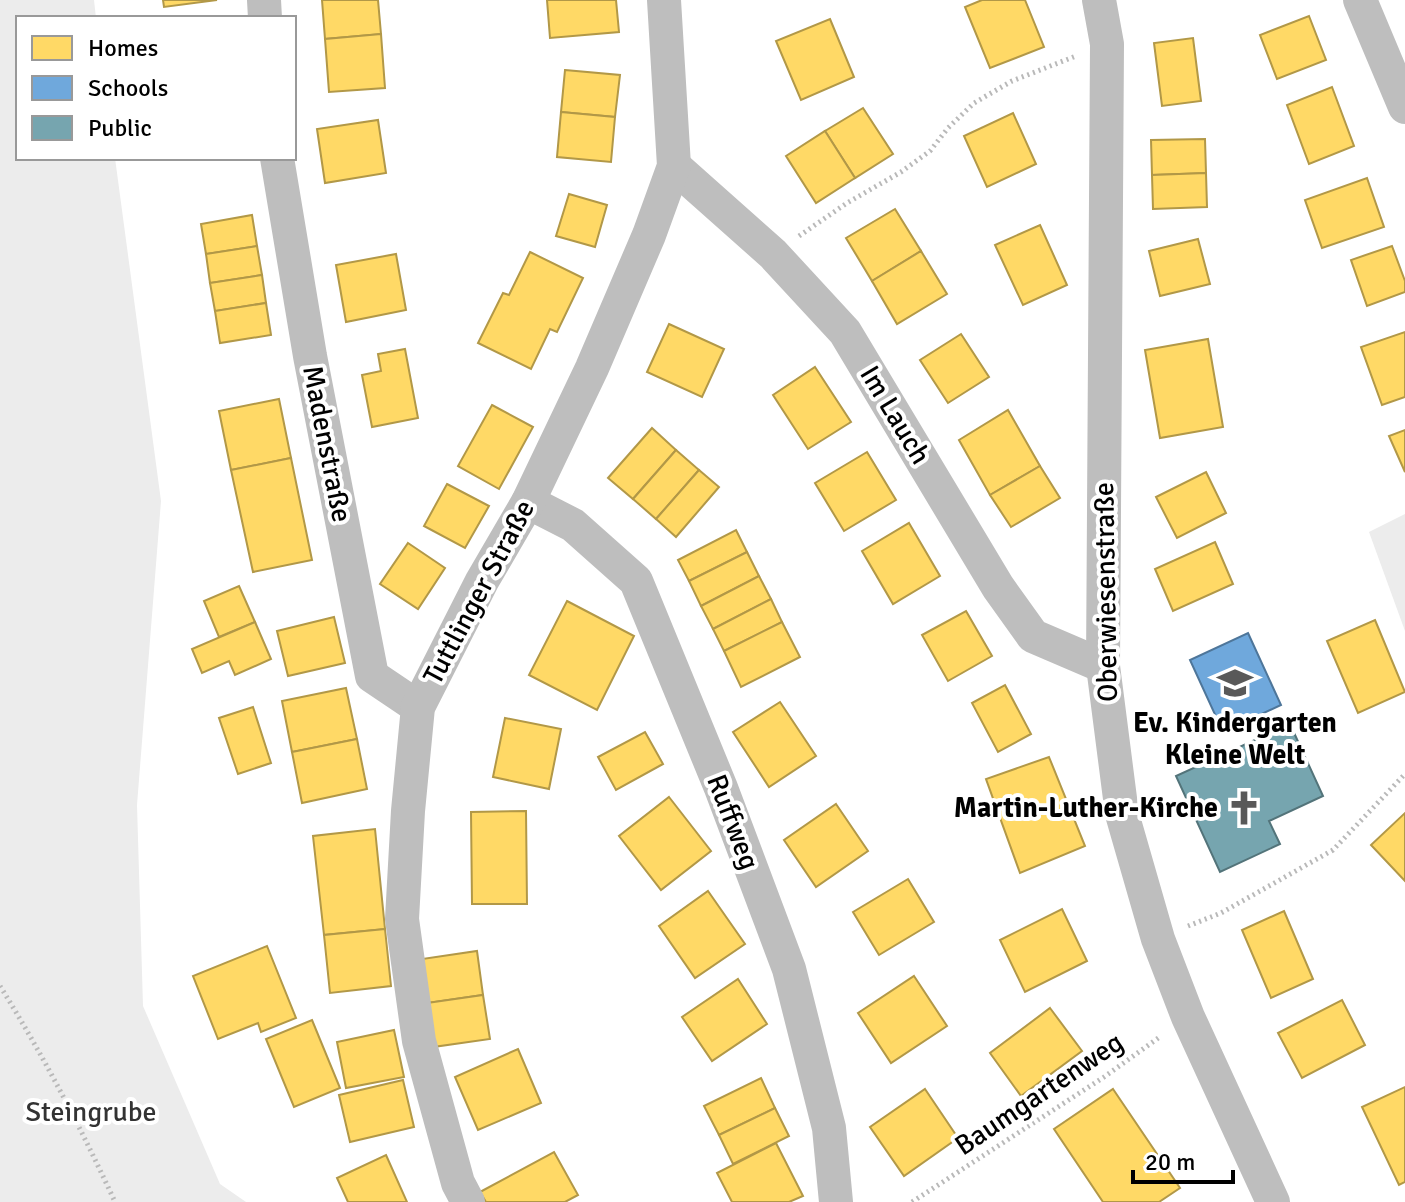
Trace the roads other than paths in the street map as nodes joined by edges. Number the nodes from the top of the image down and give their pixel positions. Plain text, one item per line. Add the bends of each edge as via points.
1 (664, 0) edge
2 (1099, 0) edge
3 (1360, 0) edge
4 (1405, 107) edge
5 (277, 160) edge
6 (674, 166) junction
7 (528, 502) junction
8 (1103, 666) junction
9 (418, 707) junction
10 (468, 1202) edge
11 (836, 1202) edge
12 (1273, 1202) edge

1 - 6 street, Tuttlinger Straße
2 - 8 street, Oberwiesenstraße via 1107,44
3 - 4 street
5 - 9 street, Madenstraße via 372,676
6 - 7 street, Tuttlinger Straße via 598,355
6 - 8 street, Im Lauch via 773,254 845,332 1033,636
7 - 9 street, Tuttlinger Straße
7 - 11 street, Ruffweg via 573,525 636,581 789,969 829,1128
8 - 12 street, Oberwiesenstraße via 1122,814 1158,939
9 - 10 street, Tuttlinger Straße via 402,919 419,1041 458,1183

